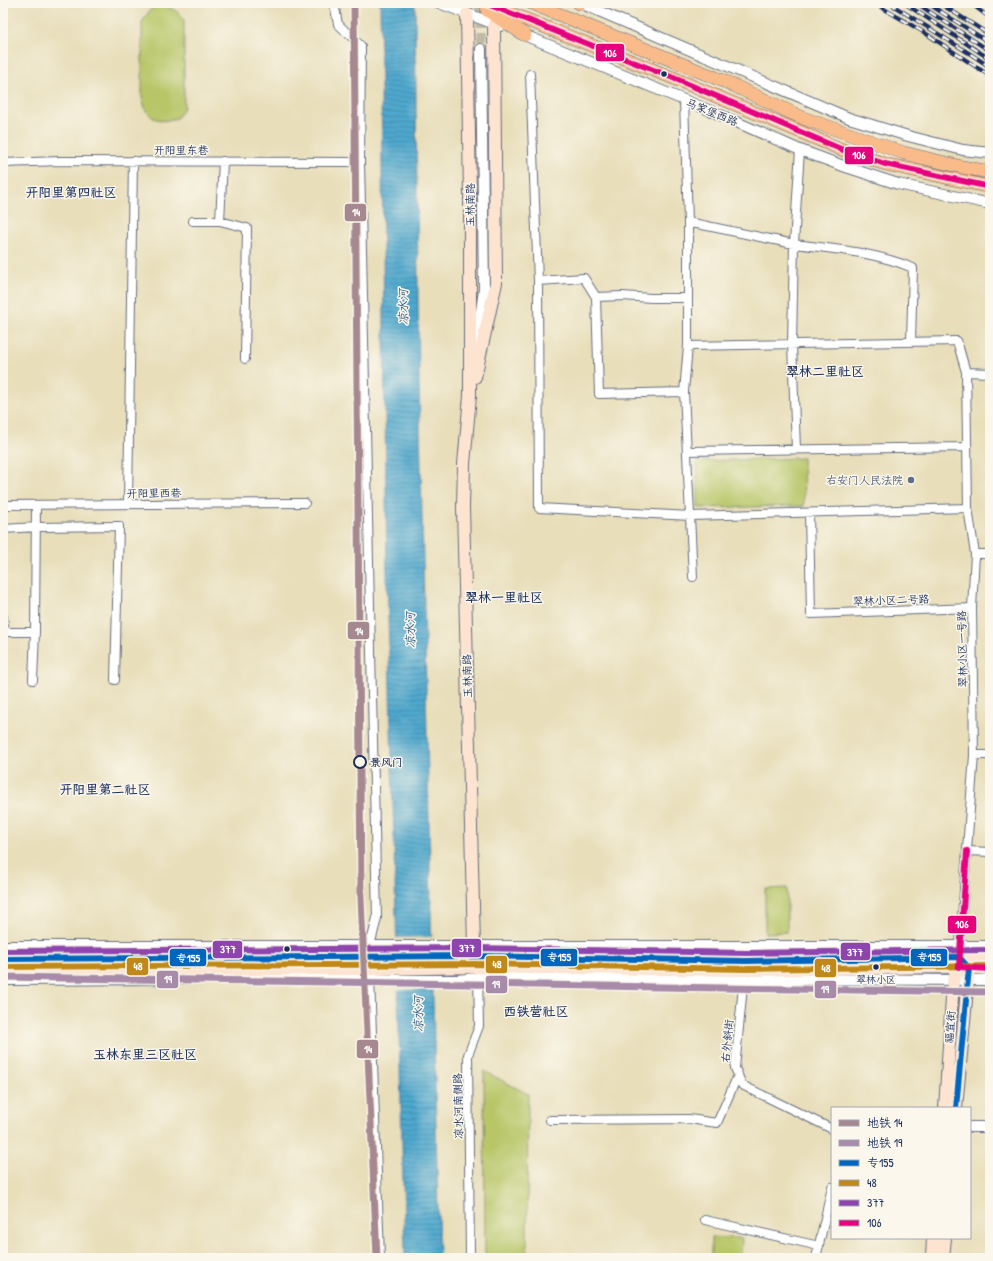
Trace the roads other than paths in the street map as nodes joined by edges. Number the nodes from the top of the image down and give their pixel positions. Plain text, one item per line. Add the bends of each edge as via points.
1 (334, 3) edge
2 (439, 3) edge
3 (477, 3) edge
4 (485, 3) edge
5 (531, 3) edge
6 (580, 3) edge
7 (466, 14) junction
8 (494, 24) junction
9 (525, 35) junction
10 (481, 49) tunnel mouth
11 (530, 74) dead end
12 (684, 101) junction
13 (800, 150) junction
14 (990, 153) edge
15 (133, 161) junction
16 (223, 161) junction
17 (360, 162) junction
18 (3, 163) edge
19 (990, 172) edge
20 (990, 187) edge
21 (990, 204) edge
22 (193, 221) dead end
23 (220, 221) junction
24 (688, 222) junction
25 (794, 244) junction
26 (538, 282) junction
27 (596, 297) junction
28 (688, 298) junction
29 (911, 342) junction
30 (792, 344) junction
31 (688, 346) junction
32 (245, 359) dead end
33 (966, 372) junction
34 (990, 373) edge
35 (684, 392) junction
36 (470, 396) junction
37 (967, 447) junction
38 (796, 449) junction
39 (688, 451) junction
40 (305, 503) dead end
41 (128, 504) junction
42 (3, 505) edge
43 (36, 505) junction
44 (968, 508) junction
45 (809, 512) junction
46 (691, 516) junction
47 (37, 527) junction
48 (3, 529) edge
49 (975, 554) junction
50 (990, 554) edge
51 (693, 577) dead end
52 (972, 608) junction
53 (3, 617) edge
54 (35, 632) junction
55 (33, 680) dead end
56 (115, 680) dead end
57 (990, 755) edge
58 (974, 756) junction
59 (967, 851) junction
60 (990, 852) edge
61 (3, 946) edge
62 (747, 946) junction
63 (990, 946) edge
64 (990, 958) edge
65 (3, 959) edge
66 (962, 960) junction
67 (476, 962) junction
68 (376, 963) junction
69 (456, 963) junction
70 (990, 968) edge
71 (796, 969) junction
72 (3, 970) edge
73 (745, 970) junction
74 (3, 980) edge
75 (830, 980) junction
76 (990, 980) edge
77 (953, 981) junction
78 (968, 981) junction
79 (738, 1075) junction
80 (945, 1107) edge
81 (956, 1107) edge
82 (550, 1120) dead end
83 (971, 1127) edge
84 (990, 1127) edge
85 (831, 1129) edge
86 (831, 1192) edge
87 (705, 1220) dead end
88 (933, 1239) edge
89 (945, 1239) edge
90 (819, 1246) junction
91 (380, 1258) edge
92 (470, 1258) edge
93 (816, 1258) edge
94 (932, 1258) edge
95 (943, 1258) edge

1 - 17 street via 338,24 361,46
2 - 7 street, 马家堡西路
3 - 9 main road
4 - 20 main road, 马家堡西路 via 671,77 843,150 884,164
5 - 19 main road via 726,82 803,118 904,153
6 - 14 street via 849,118 928,142
7 - 8 street, 马家堡西路
7 - 36 main road, 玉林南路 via 470,196
8 - 9 street, 马家堡西路
8 - 36 main road, 玉林南路 via 496,283
9 - 12 street, 马家堡西路
10 - 36 street, 玉林南路 via 484,289
11 - 26 street
12 - 13 street, 马家堡西路
12 - 24 street
13 - 21 street, 马家堡西路 via 898,184
13 - 25 street
15 - 16 street, 开阳里东巷
15 - 18 street, 开阳里东巷
15 - 41 street
16 - 17 street, 开阳里东巷
16 - 23 street
17 - 68 street
22 - 23 street
23 - 32 street via 247,228
24 - 25 street
24 - 28 street
25 - 29 street via 871,254 913,268
25 - 30 street
26 - 27 street via 584,278
26 - 46 street via 538,508
27 - 28 street
27 - 35 street via 599,394
28 - 31 street
29 - 30 street
29 - 33 street, 翠林小区一号路 via 957,342
30 - 31 street
30 - 38 street
31 - 35 street
33 - 34 street
33 - 37 street, 翠林小区一号路
35 - 39 street
36 - 67 main road, 玉林南路 via 463,507
37 - 38 street
37 - 44 street, 翠林小区一号路
38 - 39 street
39 - 46 street
40 - 41 street, 开阳里西巷
41 - 43 street, 开阳里西巷
42 - 43 street, 开阳里西巷
43 - 47 street
44 - 45 street
44 - 49 street, 翠林小区一号路
45 - 46 street
45 - 52 street, 翠林小区二号路 via 811,614
46 - 51 street
47 - 48 street
47 - 54 street
47 - 56 street via 119,526
49 - 50 street
49 - 52 street, 翠林小区一号路
52 - 58 street, 翠林小区一号路
53 - 54 street via 5,632
54 - 55 street
57 - 58 street
58 - 59 street, 翠林小区一号路
59 - 60 street
59 - 66 street, 翠林小区一号路
61 - 68 street
62 - 66 street
62 - 67 street
62 - 73 street, 右外斜街
63 - 66 street
64 - 66 main road
65 - 68 main road
66 - 70 main road
66 - 71 main road
66 - 73 main road
66 - 77 main road, 福宜街
66 - 78 main road, 福宜街
67 - 69 main road
67 - 69 street
67 - 73 main road
67 - 73 street
67 - 92 street, 凉水河南侧路 via 480,1026 468,1055
68 - 69 main road
68 - 69 street
68 - 72 main road
68 - 74 street
68 - 91 street
71 - 73 main road
71 - 75 street
73 - 75 street
73 - 79 street, 右外斜街 via 735,1068
75 - 77 street
76 - 78 street
77 - 78 street
77 - 80 main road, 福宜街
78 - 81 main road, 福宜街
79 - 82 street via 717,1124 689,1119
79 - 85 street, 右外斜街 via 742,1085
83 - 84 street
86 - 90 street
87 - 90 street
88 - 94 main road
89 - 95 main road
90 - 93 street

